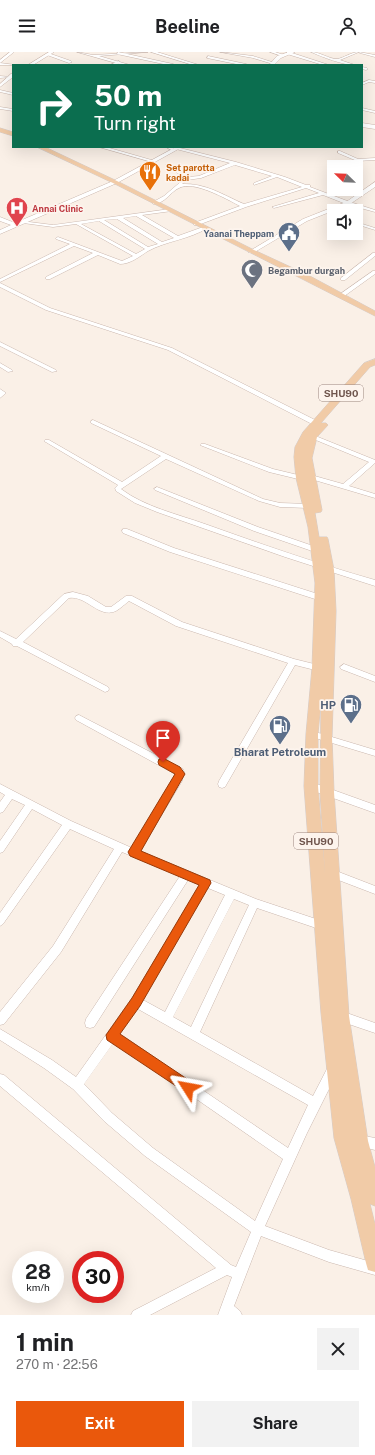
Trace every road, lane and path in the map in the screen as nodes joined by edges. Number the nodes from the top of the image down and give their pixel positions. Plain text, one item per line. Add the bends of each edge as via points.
1 (12, 52) edge
2 (79, 52) edge
3 (146, 52) edge
4 (153, 52) edge
5 (225, 52) edge
6 (259, 52) edge
7 (272, 52) edge
8 (313, 52) edge
9 (324, 52) edge
10 (357, 52) edge
11 (361, 52) edge
12 (50, 53) edge
13 (288, 53) edge
14 (0, 54) edge
15 (118, 54) junction
16 (318, 54) junction
17 (8, 55) junction
18 (95, 55) junction
19 (248, 56) junction
20 (375, 56) edge
21 (208, 57) dead end
22 (253, 57) junction
23 (277, 58) junction
24 (264, 60) junction
25 (335, 60) junction
26 (70, 62) dead end
27 (118, 62) junction
28 (0, 63) edge
29 (32, 64) edge
30 (114, 64) edge
31 (125, 64) edge
32 (168, 64) edge
33 (194, 64) edge
34 (241, 64) edge
35 (254, 64) dead end
36 (272, 64) edge
37 (324, 64) edge
38 (349, 64) edge
39 (12, 65) edge
40 (12, 76) edge
41 (0, 77) edge
42 (363, 78) edge
43 (369, 81) junction
44 (375, 82) edge
45 (363, 84) edge
46 (0, 86) edge
47 (0, 91) edge
48 (12, 94) edge
49 (0, 108) edge
50 (364, 109) edge
51 (12, 110) edge
52 (375, 112) edge
53 (363, 125) edge
54 (375, 127) edge
55 (0, 130) edge
56 (12, 133) edge
57 (42, 148) edge
58 (105, 148) edge
59 (177, 148) edge
60 (340, 152) dead end
61 (375, 159) edge
62 (153, 161) junction
63 (235, 163) junction
64 (167, 165) dead end
65 (276, 176) junction
66 (186, 180) junction
67 (115, 182) junction
68 (256, 184) dead end
69 (375, 184) edge
70 (178, 186) junction
71 (308, 186) junction
72 (324, 193) junction
73 (155, 203) junction
74 (348, 203) junction
75 (244, 206) junction
76 (274, 207) dead end
77 (170, 210) junction
78 (375, 210) edge
79 (327, 214) edge
80 (138, 215) junction
81 (118, 217) junction
82 (0, 219) edge
83 (100, 220) junction
84 (23, 222) junction
85 (77, 222) junction
86 (196, 224) junction
87 (15, 225) junction
88 (363, 226) edge
89 (205, 228) junction
90 (375, 230) edge
91 (0, 232) edge
92 (58, 238) dead end
93 (178, 238) junction
94 (162, 244) junction
95 (73, 245) junction
96 (148, 249) junction
97 (251, 252) junction
98 (96, 254) junction
99 (375, 254) edge
100 (136, 256) junction
101 (375, 272) edge
102 (48, 278) dead end
103 (343, 279) dead end
104 (0, 281) edge
105 (0, 285) edge
106 (341, 296) junction
107 (375, 314) edge
108 (0, 344) edge
109 (375, 362) edge
110 (0, 365) edge
111 (375, 368) edge
112 (10, 371) dead end
113 (54, 371) dead end
114 (0, 391) edge
115 (0, 396) edge
116 (93, 422) dead end
117 (316, 422) junction
118 (313, 437) junction
119 (47, 441) dead end
120 (203, 445) dead end
121 (166, 456) junction
122 (306, 477) junction
123 (122, 485) junction
124 (344, 487) junction
125 (157, 489) dead end
126 (375, 496) edge
127 (309, 506) junction
128 (125, 531) dead end
129 (317, 550) junction
130 (324, 568) junction
131 (375, 583) edge
132 (321, 598) junction
133 (0, 634) edge
134 (16, 644) junction
135 (293, 662) junction
136 (344, 667) dead end
137 (323, 669) junction
138 (375, 679) edge
139 (106, 689) dead end
140 (79, 718) dead end
141 (312, 734) junction
142 (326, 737) junction
143 (375, 753) edge
144 (222, 784) dead end
145 (311, 786) junction
146 (0, 788) edge
147 (327, 792) junction
148 (11, 794) junction
149 (30, 805) junction
150 (0, 809) edge
151 (375, 809) edge
152 (68, 824) junction
153 (120, 847) junction
154 (0, 849) edge
155 (134, 852) junction
156 (318, 868) junction
157 (332, 874) junction
158 (186, 875) junction
159 (206, 883) junction
160 (375, 890) edge
161 (231, 894) junction
162 (255, 903) junction
163 (0, 921) edge
164 (322, 925) junction
165 (335, 932) junction
166 (136, 1002) junction
167 (341, 1016) junction
168 (167, 1019) junction
169 (0, 1020) edge
170 (90, 1023) dead end
171 (375, 1028) edge
172 (0, 1034) edge
173 (193, 1034) junction
174 (112, 1035) junction
175 (341, 1061) junction
176 (0, 1079) edge
177 (77, 1085) junction
178 (315, 1103) junction
179 (367, 1143) edge
180 (290, 1157) junction
181 (375, 1198) edge
182 (257, 1229) junction
183 (375, 1263) edge
184 (227, 1269) junction
185 (375, 1269) edge
186 (239, 1274) junction
187 (228, 1313) edge
188 (138, 1315) edge

1 - 17 street
2 - 18 street
3 - 15 street
4 - 33 street
5 - 19 street
6 - 19 street
7 - 13 street
8 - 16 street
9 - 16 street
10 - 25 street
11 - 20 street
12 - 26 street
12 - 29 main road
13 - 23 main road
13 - 37 street
14 - 17 street
15 - 18 street
15 - 32 street
16 - 25 street
17 - 28 street
18 - 27 street
19 - 22 street
21 - 34 street
22 - 23 street
22 - 24 street
23 - 36 main road
24 - 35 street
24 - 36 street
25 - 38 street
27 - 30 street
27 - 31 street
28 - 39 street
40 - 41 street
40 - 46 main road
42 - 43 street
43 - 44 street
43 - 45 street
47 - 48 street
49 - 51 street
50 - 52 street
53 - 54 main road
55 - 56 main road
57 - 67 main road
58 - 62 street
59 - 62 street
59 - 63 street
60 - 61 street via 357,160
62 - 67 street
63 - 65 street
63 - 66 street
64 - 66 street via 183,173
65 - 68 street
65 - 71 street
66 - 70 street
67 - 73 main road
67 - 84 street
69 - 74 main road
70 - 73 street
70 - 75 street via 204,187
71 - 72 street
71 - 75 street
72 - 74 street
72 - 76 street
73 - 77 main road
74 - 78 street
75 - 86 street
77 - 80 street
77 - 86 main road
79 - 97 main road via 306,220
80 - 81 street
80 - 93 street
81 - 83 street
81 - 94 street
82 - 87 street
83 - 85 street
83 - 96 street
84 - 85 street via 47,226
84 - 87 street
85 - 100 street
86 - 89 main road
87 - 91 street
88 - 90 street
89 - 93 street
89 - 97 main road
92 - 95 street
93 - 94 street
94 - 96 street
95 - 98 street
95 - 104 street
96 - 100 street
97 - 106 main road
98 - 100 street via 122,263
98 - 102 street
99 - 103 street
101 - 106 street
105 - 117 street via 48,309 170,349
106 - 107 main road
108 - 113 street
109 - 117 main road, SHU90 via 367,365
110 - 112 street
111 - 118 main road
114 - 115 street
116 - 121 street
117 - 122 main road, SHU90 via 300,447 299,457
118 - 122 main road via 307,458
118 - 124 street via 373,461
119 - 123 street
120 - 122 street via 284,475
121 - 123 street
121 - 127 street via 273,504
122 - 124 street
122 - 127 main road, SHU90
122 - 130 main road
123 - 130 street via 118,490 148,505
124 - 126 street
125 - 129 street via 256,530
127 - 129 main road, SHU90
128 - 132 street via 172,550
129 - 130 main road, SHU90
130 - 131 street
130 - 132 main road, SHU90
130 - 137 main road via 330,611
132 - 137 main road, SHU90
133 - 134 street
134 - 135 street via 72,594 108,610 114,609 129,598 179,624
134 - 139 street
135 - 137 street
135 - 144 street
136 - 138 street
137 - 141 main road, SHU90
137 - 142 main road
140 - 155 street via 180,772 179,778
141 - 142 street
141 - 145 main road, SHU90
142 - 143 street
142 - 147 main road
145 - 147 street
145 - 156 main road, SHU90
146 - 148 street
147 - 151 street
147 - 157 main road
148 - 149 street
148 - 150 street
149 - 152 street
149 - 154 street
152 - 153 street
152 - 163 street
153 - 155 street
153 - 169 street via 57,949
155 - 158 street
156 - 157 street
156 - 164 main road, SHU90
157 - 160 street
157 - 165 main road
158 - 159 street
158 - 170 street
159 - 161 street
159 - 166 street
161 - 162 street
161 - 168 street
162 - 164 street
162 - 173 street
164 - 165 street
164 - 175 main road, SHU90 via 329,1013
165 - 167 main road
166 - 168 street
166 - 174 street
167 - 171 street
167 - 175 main road
168 - 173 street
172 - 177 street
173 - 178 street
174 - 177 street
174 - 180 street
175 - 178 street
175 - 179 main road
175 - 183 main road, SHU90 via 343,1138
176 - 184 street
177 - 182 street via 108,1117 149,1152
178 - 180 street
179 - 181 main road
180 - 182 street
182 - 185 street via 329,1256
182 - 186 street
184 - 186 street
184 - 188 street
186 - 187 street

